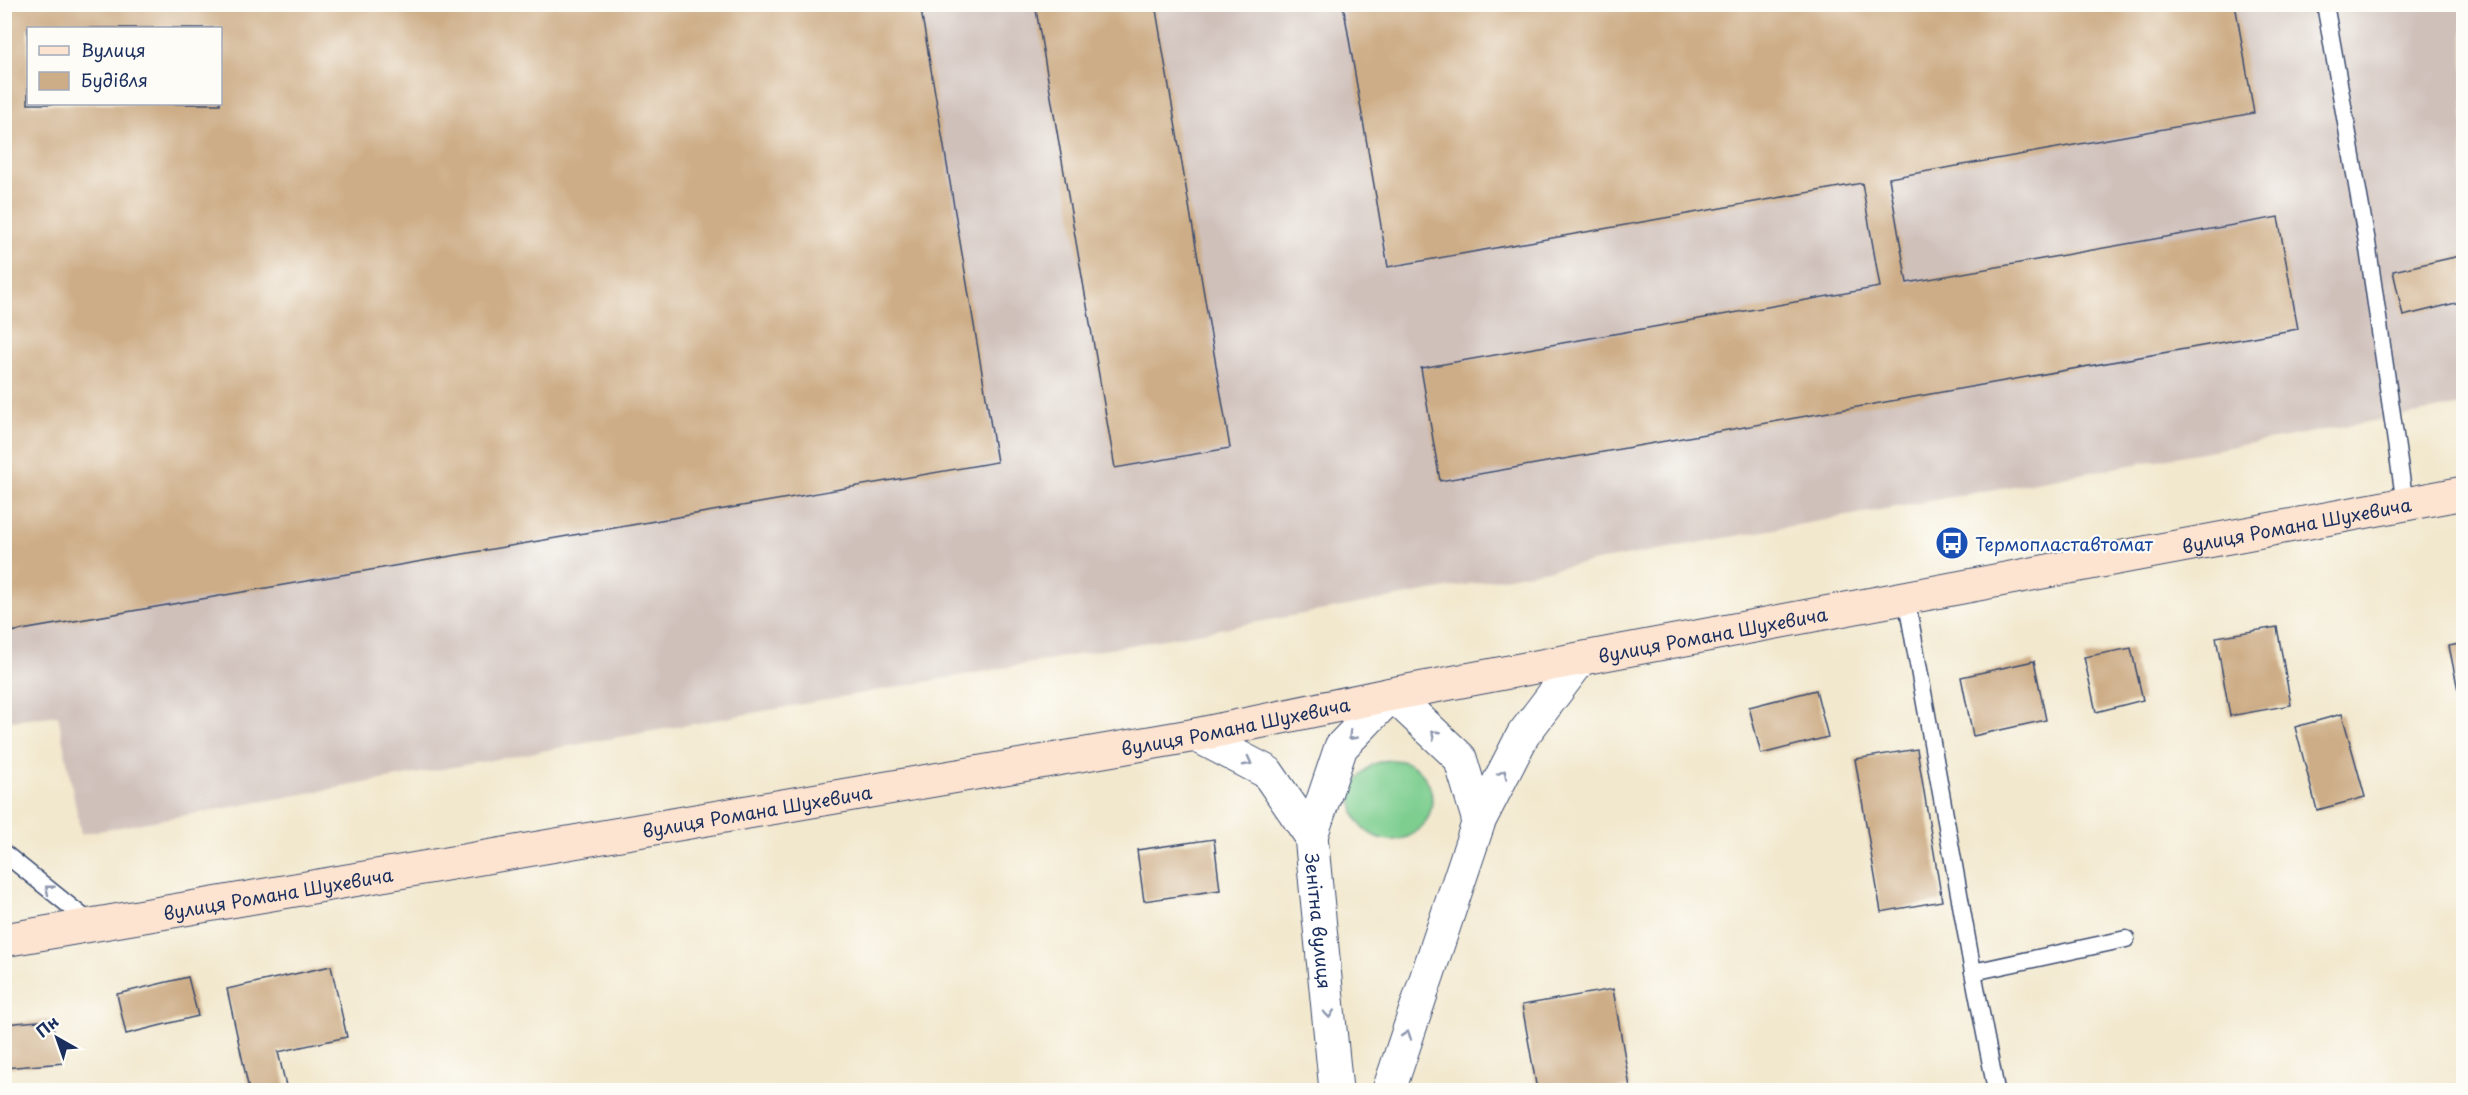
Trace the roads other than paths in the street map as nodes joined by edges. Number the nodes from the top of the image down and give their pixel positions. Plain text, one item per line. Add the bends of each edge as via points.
1 (2325, 4) edge
2 (2463, 493) edge
3 (2405, 504) junction
4 (1906, 597) junction
5 (1578, 661) junction
6 (1392, 694) junction
7 (1196, 735) junction
8 (1479, 821) junction
9 (1311, 836) junction
10 (4, 853) edge
11 (93, 925) junction
12 (2126, 939) dead end
13 (4, 940) edge
14 (1973, 972) junction
15 (1336, 1090) edge
16 (1389, 1090) edge
17 (1996, 1090) edge

1 - 3 lane via 2367,242
2 - 3 main road, вулиця Романа Шухевича
3 - 4 main road, вулиця Романа Шухевича
4 - 5 main road, вулиця Романа Шухевича
4 - 14 lane
5 - 6 main road, вулиця Романа Шухевича
8 -> 5 street via 1523,735
6 - 7 main road, вулиця Романа Шухевича
8 -> 6 street via 1460,758
6 -> 9 street via 1341,747
7 -> 9 street, Зенітна вулиця via 1267,772
7 - 11 main road, вулиця Романа Шухевича
16 -> 8 street
9 -> 15 street, Зенітна вулиця
11 -> 10 lane
11 - 13 main road, вулиця Романа Шухевича
12 - 14 lane
14 - 17 lane

